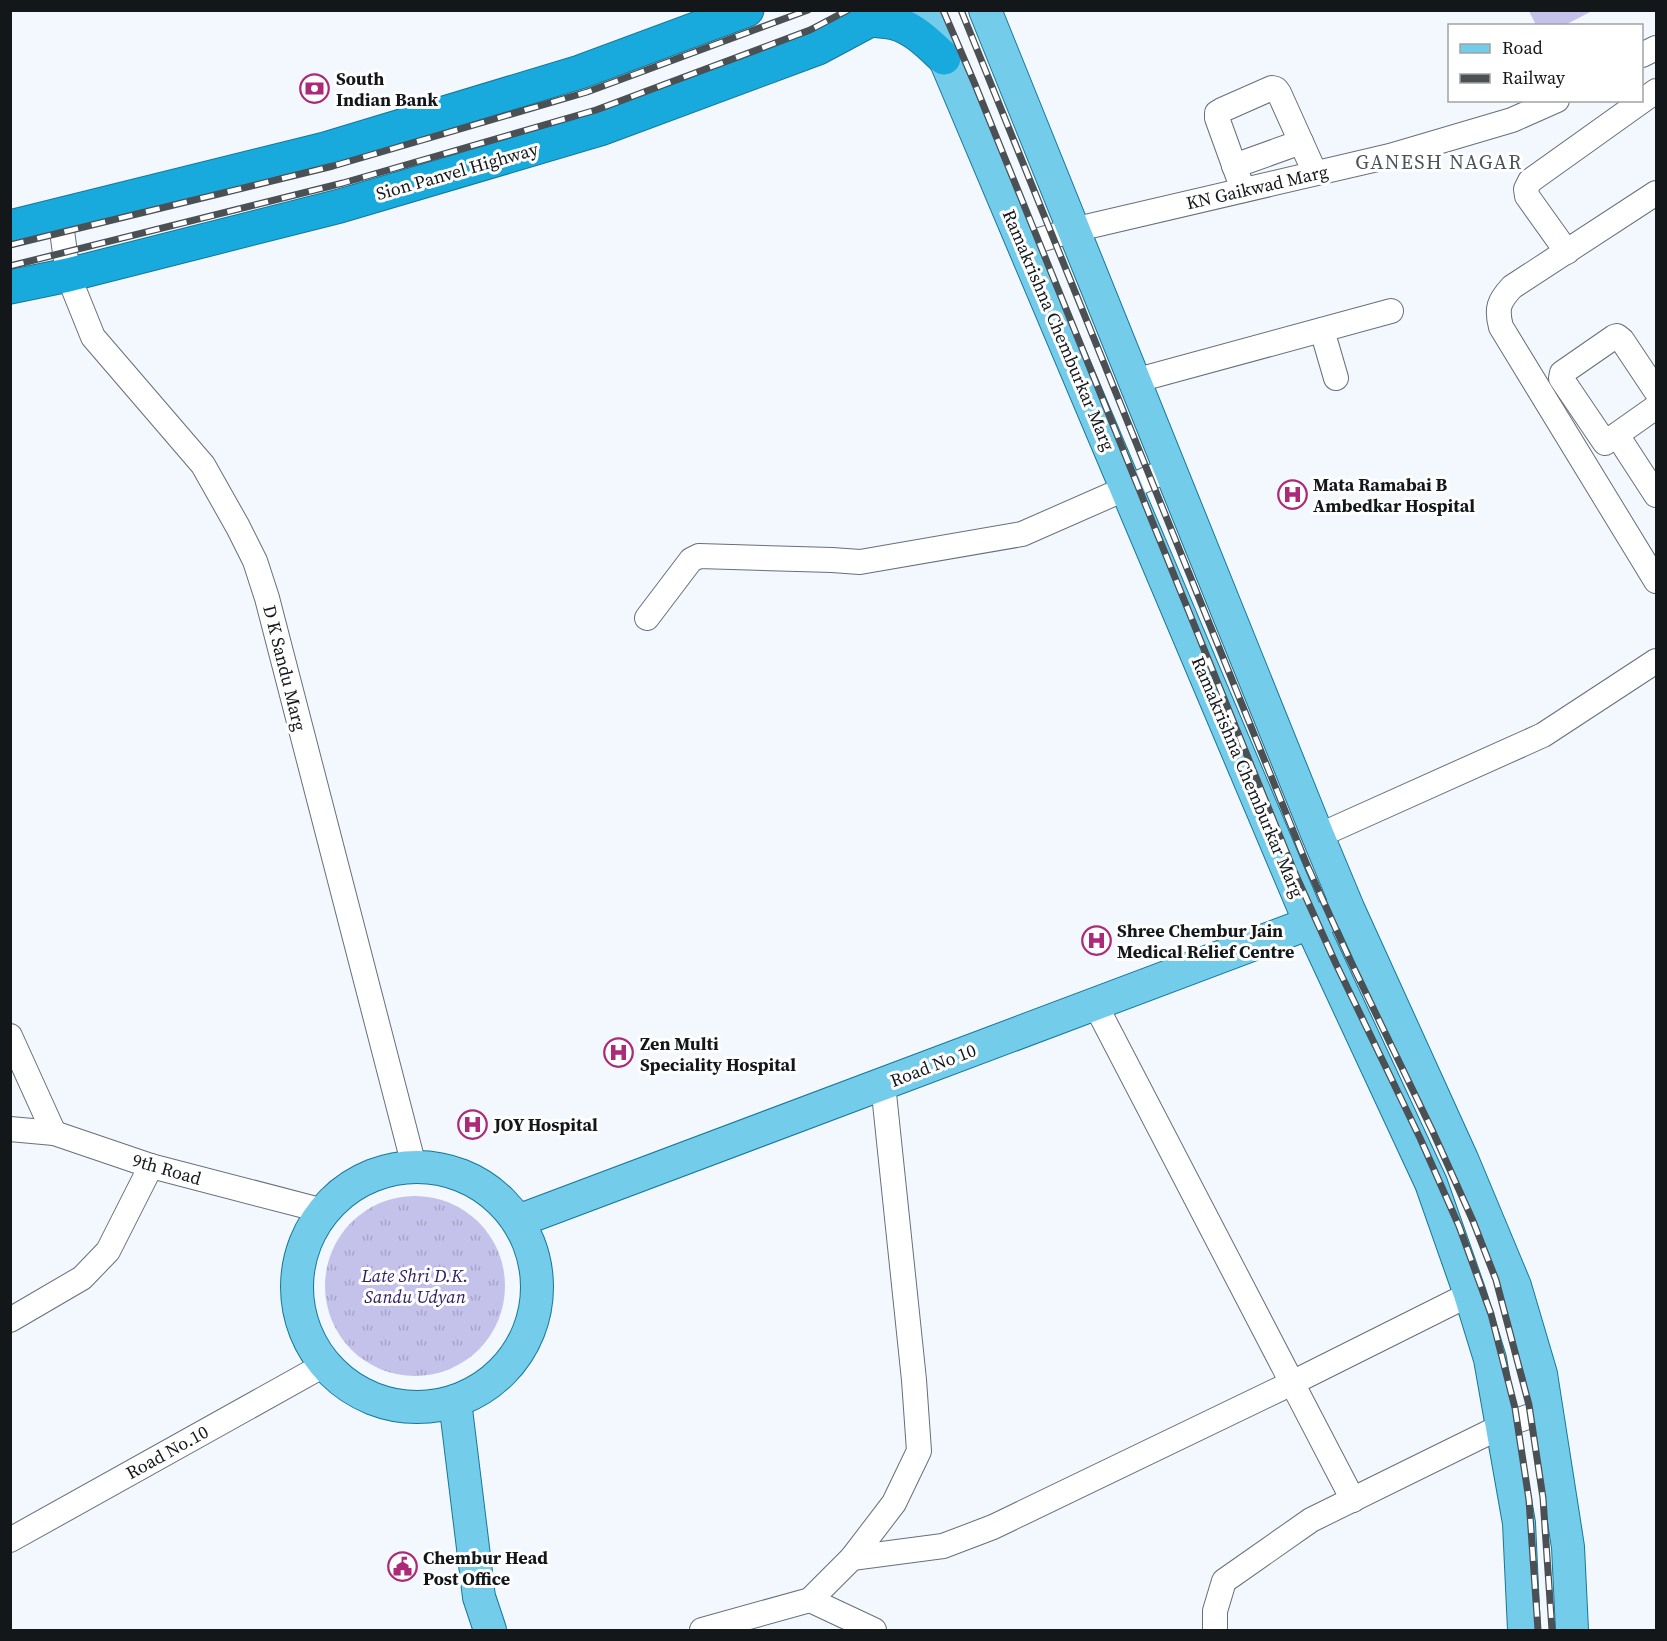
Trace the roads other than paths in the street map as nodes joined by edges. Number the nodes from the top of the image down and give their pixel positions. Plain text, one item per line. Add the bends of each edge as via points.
1 (747, 10) edge
2 (924, 10) edge
3 (985, 10) edge
4 (879, 15) edge
5 (944, 58) junction
6 (1656, 91) edge
7 (1643, 100) edge
8 (1552, 102) edge
9 (1641, 102) edge
10 (1300, 142) junction
11 (1234, 166) junction
12 (1315, 174) junction
13 (1243, 190) junction
14 (1656, 193) edge
15 (60, 216) junction
16 (10, 227) edge
17 (1073, 230) junction
18 (1023, 245) junction
19 (1566, 252) junction
20 (68, 275) junction
21 (10, 287) edge
22 (1391, 311) dead end
23 (1322, 330) junction
24 (1336, 378) dead end
25 (1134, 381) junction
26 (1656, 391) edge
27 (1656, 407) edge
28 (1581, 409) junction
29 (1560, 422) junction
30 (1611, 439) junction
31 (1582, 459) junction
32 (1170, 470) junction
33 (1126, 489) junction
34 (1656, 495) edge
35 (1655, 576) edge
36 (646, 618) dead end
37 (1656, 661) edge
38 (1252, 671) junction
39 (1211, 689) junction
40 (1318, 836) junction
41 (1348, 908) junction
42 (1310, 923) junction
43 (1095, 1004) junction
44 (10, 1036) edge
45 (883, 1084) junction
46 (10, 1129) edge
47 (54, 1133) junction
48 (151, 1166) junction
49 (414, 1167) junction
50 (324, 1211) junction
51 (518, 1221) junction
52 (1470, 1294) junction
53 (10, 1320) edge
54 (324, 1365) junction
55 (1292, 1383) junction
56 (455, 1401) junction
57 (1547, 1410) junction
58 (1502, 1426) junction
59 (1353, 1500) junction
60 (10, 1540) edge
61 (852, 1558) junction
62 (810, 1600) junction
63 (487, 1629) edge
64 (702, 1630) edge
65 (874, 1630) edge
66 (1215, 1630) edge
67 (1524, 1630) edge
68 (1572, 1630) edge

1 - 15 highway via 580,72 336,146
2 - 5 main road, Ramakrishna Chemburkar Marg
3 - 17 main road
4 - 5 highway via 907,28
4 - 20 highway, Sion Panvel Highway via 818,48 600,129 340,206
5 - 18 main road, Ramakrishna Chemburkar Marg
6 - 7 street
8 - 12 street, KN Gaikwad Marg via 1512,120
9 - 19 street via 1530,182 1526,189
10 - 11 street
10 - 11 street via 1279,93 1272,88 1217,113
10 - 12 street
11 - 13 street
12 - 13 street, KN Gaikwad Marg
13 - 17 street, KN Gaikwad Marg
14 - 19 street
15 - 16 highway
15 - 20 street, D K Sandu Marg
17 - 18 street, KN Gaikwad Marg
17 - 25 main road
18 - 33 main road, Ramakrishna Chemburkar Marg
19 - 29 street via 1512,287 1502,298 1497,313 1501,327
20 - 21 highway, Sion Panvel Highway
20 - 49 street, D K Sandu Marg via 93,337 202,465 255,561
22 - 23 street
23 - 24 street
23 - 25 street
25 - 32 main road
26 - 28 street via 1617,336 1562,373 1561,378
27 - 30 street
28 - 29 street
28 - 30 street
29 - 31 street
30 - 31 street
30 - 34 street
31 - 35 street
32 - 33 street
32 - 38 main road
33 - 36 street via 1022,534 860,562 699,556 691,560
33 - 39 main road, Ramakrishna Chemburkar Marg
37 - 40 street via 1543,735
38 - 39 main road
38 - 40 main road
39 - 42 main road, Ramakrishna Chemburkar Marg
40 - 41 main road
41 - 42 main road, Road No 10
41 - 57 main road via 1515,1286 1541,1374
42 - 43 main road, Road No 10
42 - 52 main road, Ramakrishna Chemburkar Marg via 1431,1183
43 - 45 main road, Road No 10
43 - 55 street
44 - 47 street
45 - 51 main road, Road No 10
45 - 61 street via 919,1451 894,1503
46 - 47 street, 9th Road
47 - 48 street, 9th Road
48 - 50 street, 9th Road
48 - 53 street via 108,1251 82,1278
49 - 50 main road via 380,1172 359,1182
49 - 51 main road via 448,1170 475,1181 499,1198
50 - 54 main road via 303,1247 296,1288 304,1329
51 - 56 main road via 533,1254 538,1290 531,1327 513,1359 487,1385
52 - 55 street
52 - 58 main road, Ramakrishna Chemburkar Marg via 1490,1359
54 - 56 main road via 351,1389 384,1403 420,1407
54 - 60 street, Road No.10
55 - 59 street
55 - 61 street via 993,1527 943,1545
56 - 63 main road via 479,1597
57 - 58 street
57 - 68 main road via 1568,1547
58 - 59 street
58 - 67 main road, Ramakrishna Chemburkar Marg via 1520,1523
59 - 66 street via 1311,1520 1224,1581 1215,1611
61 - 62 street
62 - 64 street
62 - 65 street

